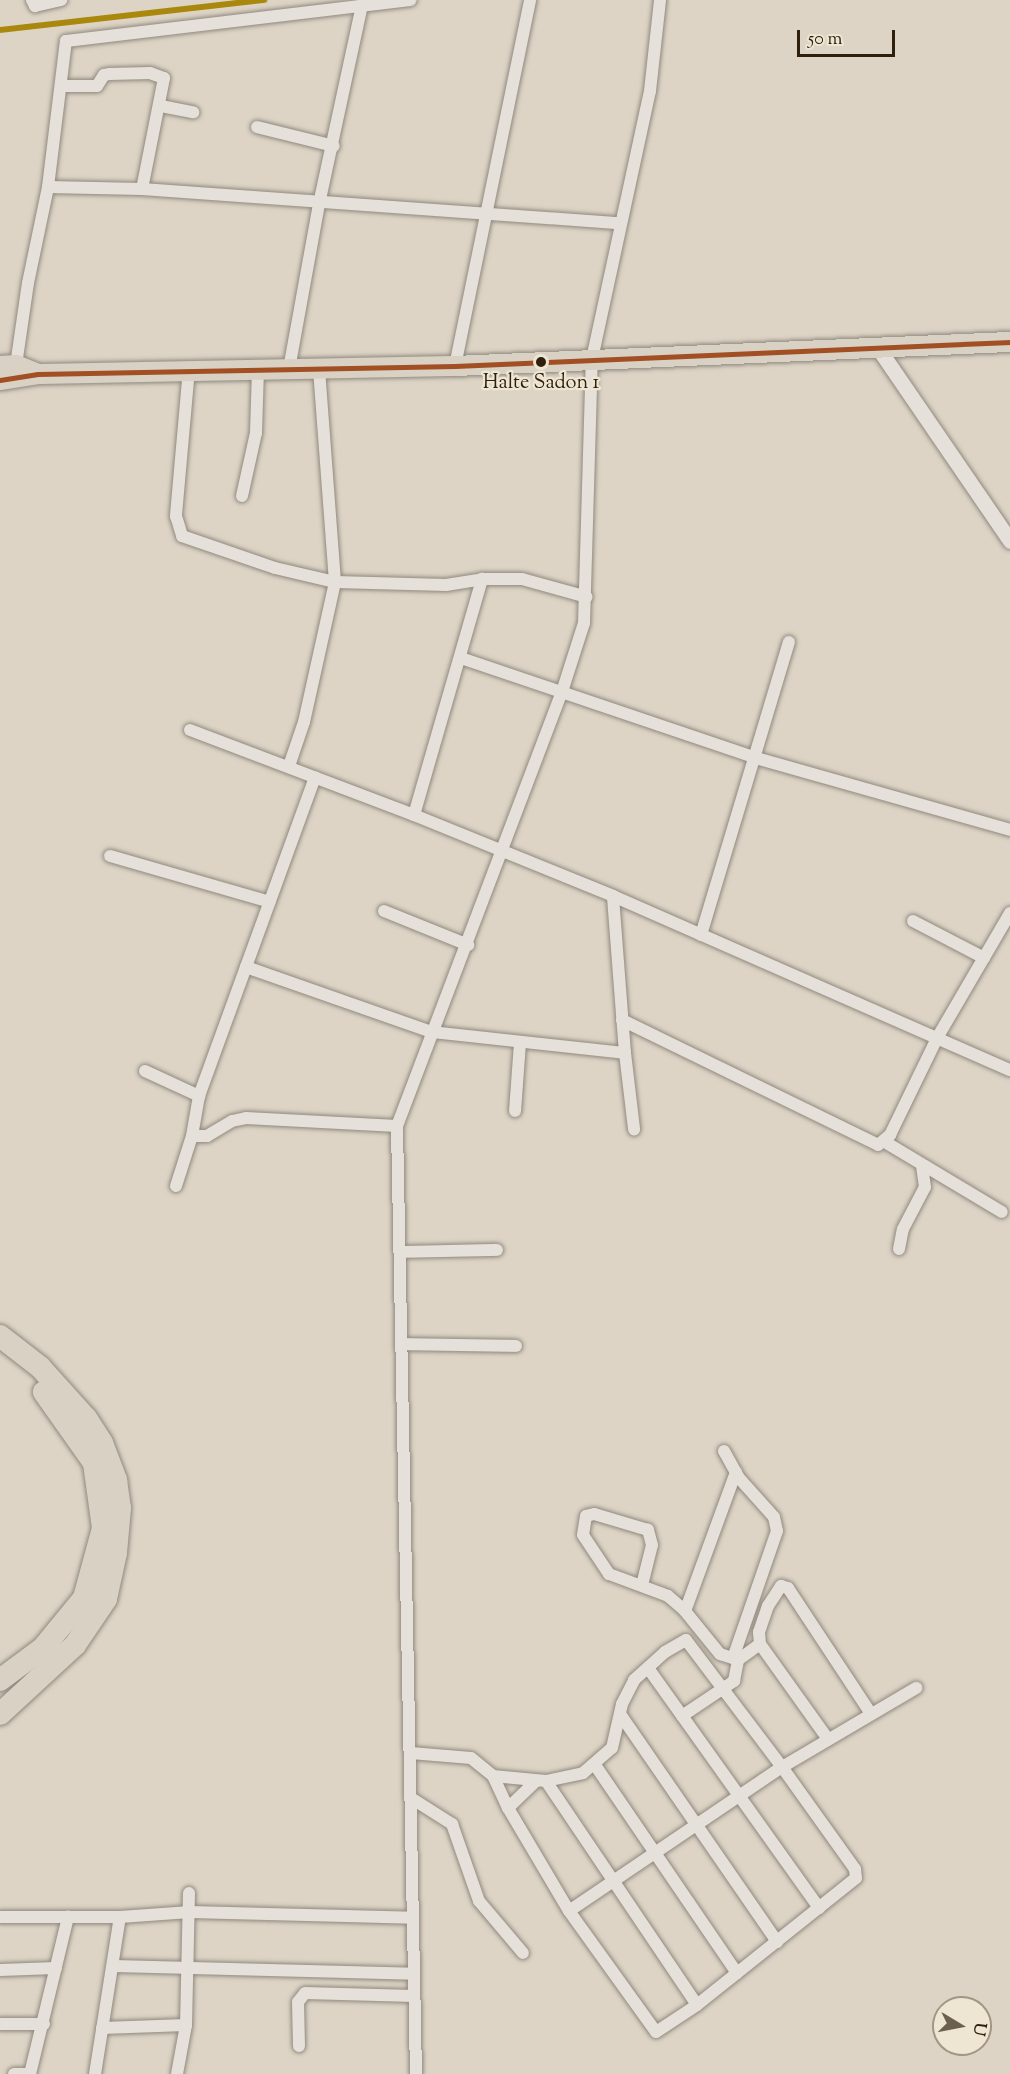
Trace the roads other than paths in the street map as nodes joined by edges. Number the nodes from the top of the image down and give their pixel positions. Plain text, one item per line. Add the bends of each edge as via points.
1 (32, 0) edge
2 (62, 0) edge
3 (411, 0) edge
4 (530, 0) edge
5 (660, 0) edge
6 (362, 5) junction
7 (62, 86) junction
8 (161, 106) junction
9 (194, 112) dead end
10 (257, 127) dead end
11 (334, 146) junction
12 (48, 187) junction
13 (142, 189) junction
14 (319, 204) junction
15 (484, 216) junction
16 (619, 223) junction
17 (1010, 342) edge
18 (878, 348) junction
19 (592, 358) junction
20 (455, 366) junction
21 (189, 369) junction
22 (258, 369) junction
23 (289, 369) junction
24 (319, 370) junction
25 (8, 373) edge
26 (242, 496) dead end
27 (1010, 541) edge
28 (482, 579) junction
29 (335, 582) junction
30 (587, 597) junction
31 (789, 642) dead end
32 (461, 658) junction
33 (561, 695) junction
34 (189, 730) dead end
35 (756, 758) junction
36 (289, 766) junction
37 (315, 777) junction
38 (414, 815) junction
39 (1010, 830) edge
40 (502, 852) junction
41 (110, 856) dead end
42 (613, 896) junction
43 (270, 902) junction
44 (384, 911) dead end
45 (1010, 913) edge
46 (913, 921) dead end
47 (702, 935) junction
48 (468, 945) junction
49 (984, 958) junction
50 (246, 966) junction
51 (622, 1020) junction
52 (432, 1032) junction
53 (938, 1038) junction
54 (520, 1043) junction
55 (625, 1053) junction
56 (1010, 1070) edge
57 (146, 1071) dead end
58 (199, 1096) junction
59 (515, 1111) dead end
60 (397, 1126) junction
61 (634, 1129) dead end
62 (192, 1136) junction
63 (885, 1142) junction
64 (922, 1165) junction
65 (176, 1186) dead end
66 (1002, 1212) dead end
67 (898, 1249) dead end
68 (498, 1250) dead end
69 (400, 1252) junction
70 (0, 1336) edge
71 (402, 1344) junction
72 (516, 1346) dead end
73 (0, 1355) edge
74 (724, 1451) dead end
75 (736, 1472) junction
76 (642, 1585) junction
77 (685, 1611) junction
78 (760, 1644) junction
79 (26, 1659) junction
80 (736, 1659) junction
81 (648, 1668) junction
82 (0, 1669) edge
83 (0, 1680) edge
84 (724, 1687) junction
85 (916, 1688) dead end
86 (26, 1690) junction
87 (0, 1703) edge
88 (0, 1714) edge
89 (620, 1714) junction
90 (871, 1714) junction
91 (682, 1716) junction
92 (828, 1739) junction
93 (411, 1753) junction
94 (595, 1766) junction
95 (782, 1767) junction
96 (493, 1776) junction
97 (541, 1781) junction
98 (740, 1796) junction
99 (411, 1798) junction
100 (508, 1808) junction
101 (697, 1827) junction
102 (655, 1856) junction
103 (613, 1884) junction
104 (189, 1893) dead end
105 (819, 1908) junction
106 (569, 1911) junction
107 (190, 1912) junction
108 (0, 1917) edge
109 (68, 1917) junction
110 (120, 1917) junction
111 (413, 1918) junction
112 (777, 1942) junction
113 (523, 1953) dead end
114 (114, 1966) junction
115 (56, 1968) junction
116 (188, 1968) junction
117 (0, 1970) edge
118 (737, 1973) junction
119 (414, 1974) junction
120 (414, 1996) junction
121 (697, 2005) junction
122 (0, 2024) edge
123 (44, 2024) junction
124 (186, 2025) junction
125 (102, 2028) junction
126 (298, 2046) dead end
127 (14, 2074) edge
128 (30, 2074) edge
129 (95, 2074) edge
130 (177, 2074) edge
131 (416, 2074) edge

1 - 2 street via 35,6
3 - 6 street
4 - 15 street
5 - 16 street via 650,91
6 - 7 street via 66,41
6 - 11 street
7 - 8 street via 98,86 104,75 109,74 158,74 166,82
7 - 12 street
8 - 9 street
8 - 13 street
10 - 11 street
11 - 14 street
12 - 13 street
12 - 25 street
13 - 14 street
14 - 15 street
14 - 23 street
15 - 16 street
15 - 20 street
16 - 19 street
17 - 18 main road
18 - 19 main road
18 - 27 street
19 - 20 main road
19 - 30 street
20 - 24 main road
21 - 22 main road
21 - 25 main road
21 - 29 street via 176,516 180,534 275,568
22 - 23 main road
22 - 26 street via 256,433
23 - 24 main road
24 - 29 street
28 - 29 street via 446,585
28 - 30 street via 522,579
28 - 32 street
29 - 36 street via 304,722
30 - 33 street via 581,632
31 - 35 street
32 - 33 street
32 - 38 street
33 - 35 street
33 - 40 street
34 - 36 street
35 - 39 street
35 - 47 street
36 - 37 street
37 - 38 street
37 - 43 street
38 - 40 street
40 - 42 street
40 - 48 street
41 - 43 street
42 - 47 street
42 - 51 street
43 - 50 street
44 - 48 street
45 - 49 street
46 - 49 street
47 - 53 street
48 - 52 street
49 - 53 street
50 - 52 street
50 - 58 street
51 - 55 street
51 - 63 street via 871,1145
52 - 54 street
52 - 60 street
53 - 56 street
53 - 63 street
54 - 55 street
54 - 59 street
55 - 61 street
57 - 58 street
58 - 62 street
60 - 62 street via 246,1118 231,1121 207,1136
60 - 69 street
62 - 65 street
63 - 64 street
64 - 66 street
64 - 67 street via 925,1187 903,1229
68 - 69 street
69 - 71 street
70 - 86 highway via 40,1367 86,1418 105,1452 120,1508 106,1599 75,1645
71 - 72 street
71 - 93 street
73 - 79 highway via 27,1374 56,1406 94,1463 102,1506 97,1559 84,1598 43,1647
74 - 75 street
75 - 77 street
75 - 80 street via 774,1517 777,1531
76 - 76 street via 609,1574 601,1565 583,1534 586,1516 594,1514 648,1530 651,1545
76 - 77 street via 668,1596
77 - 80 street via 720,1654
78 - 80 street
78 - 90 street via 759,1632 768,1606 781,1587 788,1588
78 - 92 street
79 - 82 highway
79 - 83 highway
80 - 84 street via 738,1674
81 - 84 street via 686,1640
81 - 89 street via 629,1688
81 - 91 street
84 - 91 street
84 - 95 street
85 - 90 street
86 - 87 highway
86 - 88 highway
89 - 94 street via 612,1748
89 - 101 street
90 - 92 street
91 - 98 street
92 - 95 street
93 - 96 street via 471,1758
93 - 99 street
94 - 97 street via 570,1778
94 - 102 street
95 - 98 street
95 - 105 street via 857,1873 853,1883
96 - 97 street
96 - 100 street
97 - 100 street
97 - 103 street
98 - 101 street
98 - 105 street
99 - 111 street
99 - 113 street via 452,1824 479,1901
100 - 106 street
101 - 102 street
101 - 112 street
102 - 103 street
102 - 118 street
103 - 106 street
103 - 121 street
104 - 107 street
105 - 112 street
106 - 121 street via 656,2032
107 - 110 street
107 - 111 street
107 - 116 street
108 - 109 street
109 - 110 street
109 - 115 street
110 - 114 street
111 - 119 street
112 - 118 street
114 - 116 street
114 - 125 street
115 - 117 street
115 - 123 street
116 - 119 street
116 - 124 street
118 - 121 street
119 - 120 street
120 - 126 street via 305,1993 298,2001
120 - 131 street
122 - 123 street
123 - 128 street
124 - 125 street
124 - 130 street
125 - 129 street
127 - 128 street

